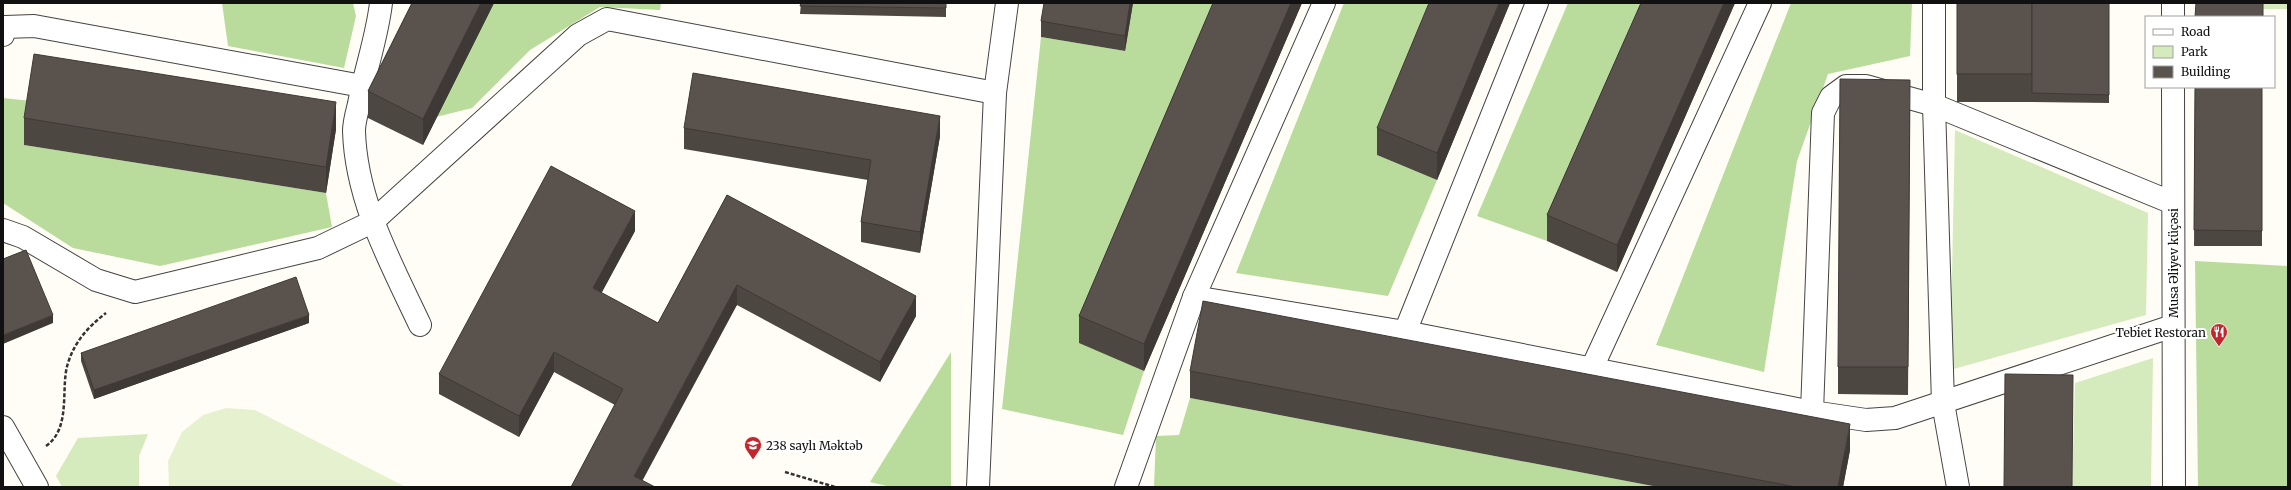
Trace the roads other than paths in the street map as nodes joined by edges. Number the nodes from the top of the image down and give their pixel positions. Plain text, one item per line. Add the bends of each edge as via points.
1 (381, 3) edge
2 (1007, 3) edge
3 (1324, 3) edge
4 (1537, 3) edge
5 (1760, 3) edge
6 (1934, 3) edge
7 (2173, 3) edge
8 (2173, 16) edge
9 (3, 35) edge
10 (362, 86) junction
11 (2173, 88) edge
12 (995, 93) junction
13 (1934, 104) junction
14 (2173, 203) junction
15 (372, 222) junction
16 (3, 230) edge
17 (1194, 297) junction
18 (420, 325) dead end
19 (2173, 326) junction
20 (1405, 332) junction
21 (1592, 368) junction
22 (1943, 404) junction
23 (1812, 412) junction
24 (3, 427) edge
25 (37, 487) edge
26 (978, 487) edge
27 (1126, 487) edge
28 (1958, 487) edge
29 (2174, 487) edge

1 - 10 street via 378,28
2 - 12 street
3 - 17 street
4 - 20 street
5 - 21 street
6 - 13 street
7 - 8 street
9 - 10 street via 5,27 34,26
10 - 15 street via 354,130 361,185
11 - 14 street, Musa Əliyev küçəsi
12 - 15 street via 607,19 578,35
12 - 26 street
13 - 14 street
13 - 22 street
13 - 23 street via 1866,86 1846,86 1831,97 1823,113
14 - 19 street, Musa Əliyev küçəsi
15 - 16 street via 318,248 135,292 96,280 23,237
15 - 18 street
17 - 20 street
17 - 27 street
19 - 22 street
19 - 29 street, Musa Əliyev küçəsi
20 - 21 street
21 - 23 street
22 - 23 street via 1896,418 1866,420
22 - 28 street
24 - 25 street

